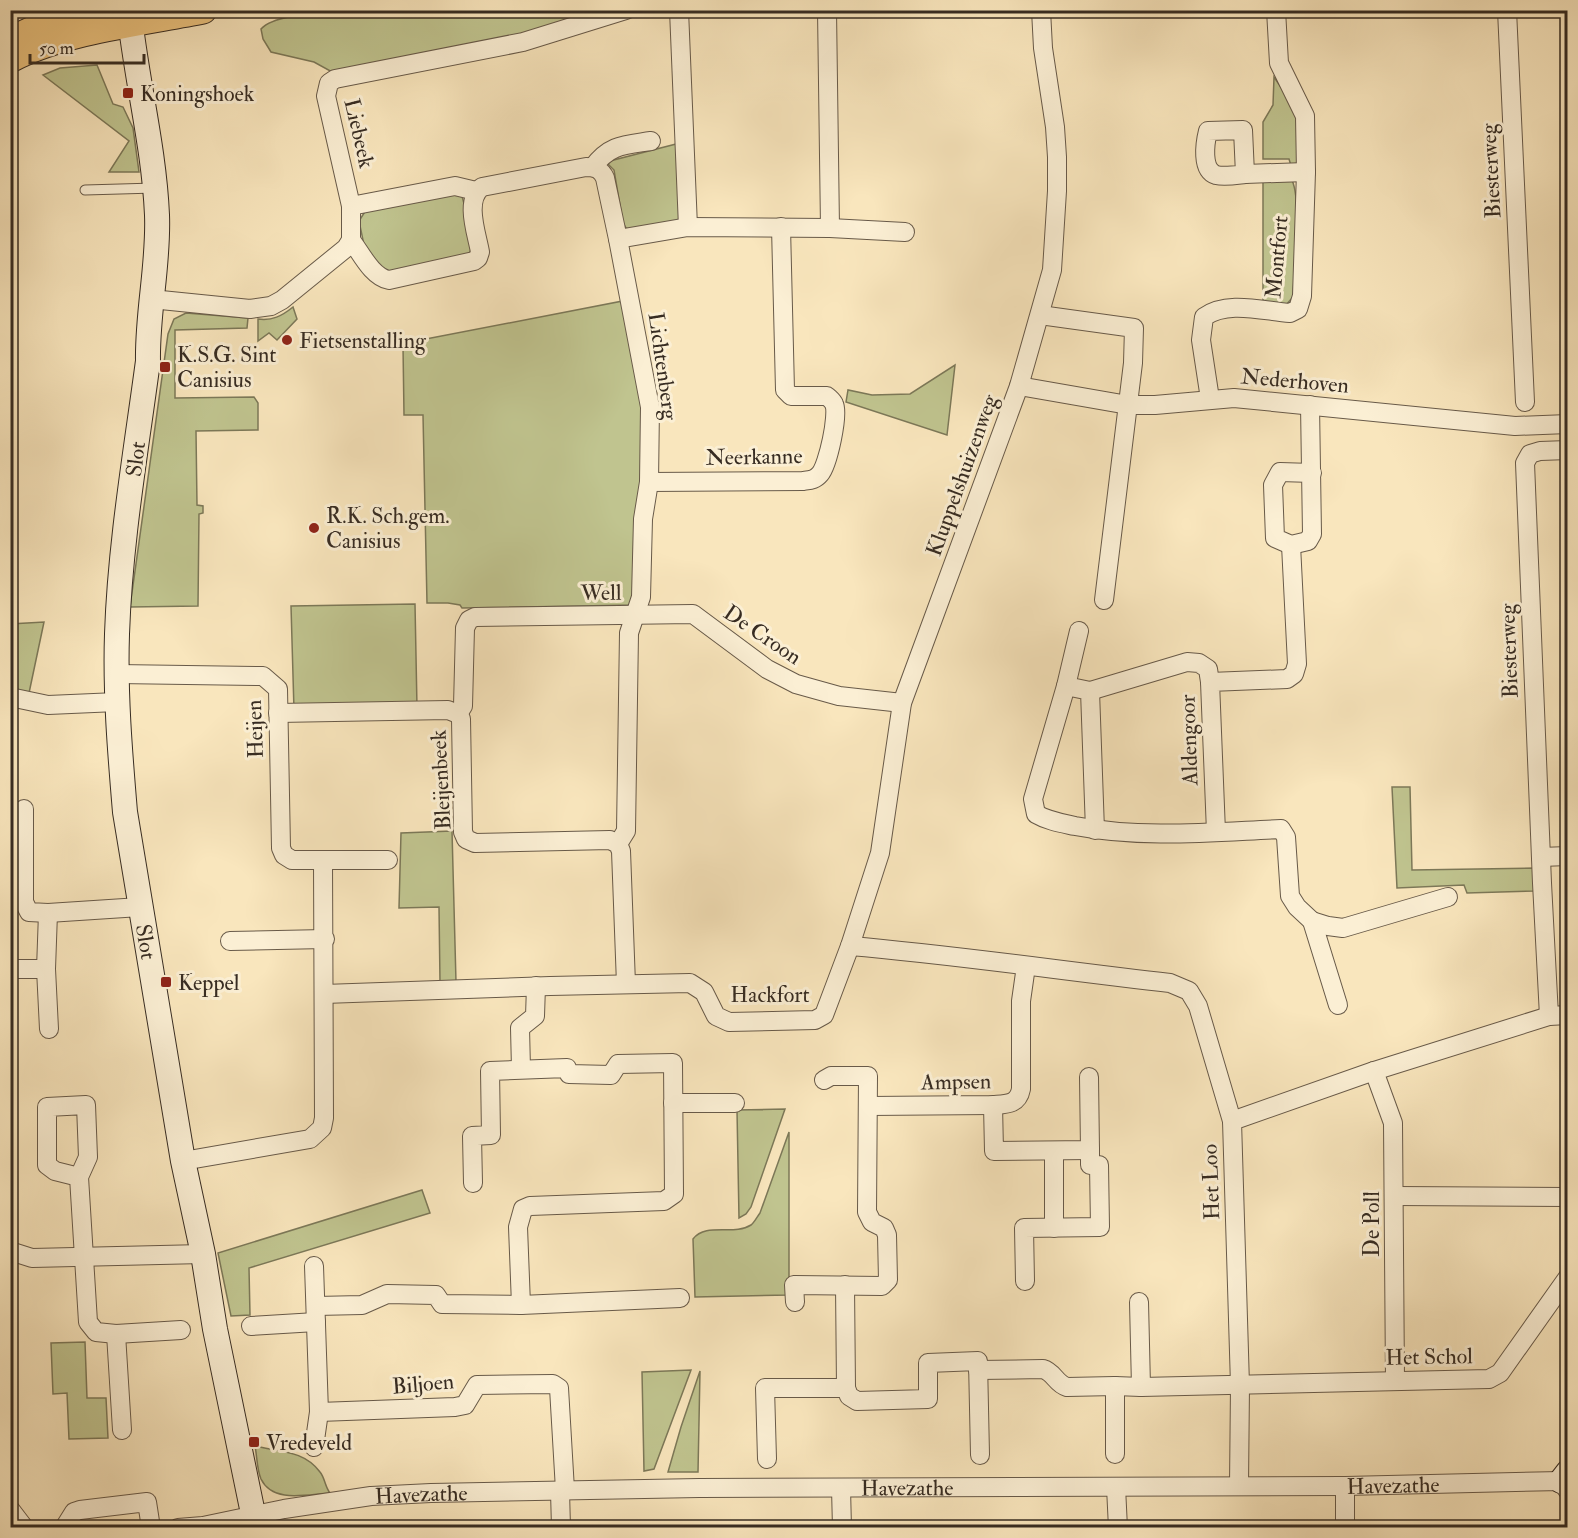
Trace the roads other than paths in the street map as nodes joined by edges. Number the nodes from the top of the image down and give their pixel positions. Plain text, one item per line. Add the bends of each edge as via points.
1 (93, 10) edge
2 (203, 10) edge
3 (626, 10) edge
4 (679, 10) edge
5 (827, 10) edge
6 (1041, 10) edge
7 (1276, 10) edge
8 (1507, 10) edge
9 (137, 16) edge
10 (10, 41) edge
11 (10, 59) edge
12 (651, 141) dead end
13 (593, 167) junction
14 (1306, 172) junction
15 (1245, 174) dead end
16 (161, 188) junction
17 (85, 190) dead end
18 (476, 191) junction
19 (351, 206) junction
20 (688, 226) junction
21 (782, 227) junction
22 (830, 228) junction
23 (905, 232) dead end
24 (618, 239) junction
25 (351, 240) junction
26 (157, 299) junction
27 (1040, 315) junction
28 (1020, 386) junction
29 (1210, 399) junction
30 (1525, 402) dead end
31 (1128, 405) junction
32 (1310, 405) junction
33 (1568, 424) edge
34 (1568, 450) edge
35 (1312, 473) junction
36 (649, 482) junction
37 (1291, 545) junction
38 (1104, 600) dead end
39 (635, 615) junction
40 (1078, 631) dead end
41 (117, 674) junction
42 (1210, 682) junction
43 (1066, 686) junction
44 (1090, 691) junction
45 (10, 697) edge
46 (117, 702) junction
47 (902, 703) junction
48 (279, 713) junction
49 (458, 714) junction
50 (24, 809) dead end
51 (1095, 830) junction
52 (1216, 832) junction
53 (618, 844) junction
54 (1568, 856) edge
55 (1540, 857) junction
56 (388, 860) dead end
57 (323, 861) junction
58 (17, 869) edge
59 (1448, 897) dead end
60 (141, 907) junction
61 (48, 913) junction
62 (1312, 921) junction
63 (325, 939) junction
64 (230, 941) dead end
65 (850, 946) junction
66 (1026, 966) junction
67 (10, 969) edge
68 (46, 969) junction
69 (626, 984) junction
70 (536, 986) junction
71 (324, 994) junction
72 (1338, 1005) dead end
73 (1568, 1015) edge
74 (1549, 1016) junction
75 (49, 1029) dead end
76 (521, 1070) junction
77 (1374, 1071) junction
78 (1089, 1077) dead end
79 (824, 1080) dead end
80 (673, 1103) junction
81 (735, 1103) dead end
82 (993, 1105) junction
83 (868, 1106) junction
84 (1232, 1121) junction
85 (1090, 1150) junction
86 (1054, 1151) junction
87 (183, 1161) junction
88 (79, 1177) junction
89 (473, 1183) dead end
90 (1395, 1196) junction
91 (1568, 1197) edge
92 (1054, 1228) junction
93 (10, 1251) edge
94 (203, 1254) junction
95 (83, 1256) junction
96 (314, 1266) dead end
97 (1568, 1277) edge
98 (1025, 1281) dead end
99 (845, 1285) junction
100 (680, 1298) dead end
101 (795, 1302) dead end
102 (1139, 1302) dead end
103 (521, 1305) junction
104 (316, 1314) junction
105 (251, 1326) dead end
106 (181, 1330) dead end
107 (116, 1334) junction
108 (978, 1370) junction
109 (1395, 1381) junction
110 (1240, 1385) junction
111 (1115, 1386) junction
112 (1141, 1387) junction
113 (846, 1388) junction
114 (319, 1412) junction
115 (122, 1430) dead end
116 (314, 1447) dead end
117 (1115, 1454) dead end
118 (980, 1455) dead end
119 (767, 1460) dead end
120 (1565, 1482) edge
121 (1239, 1486) junction
122 (1345, 1486) junction
123 (1116, 1487) junction
124 (841, 1488) junction
125 (563, 1491) junction
126 (10, 1509) edge
127 (255, 1522) edge
128 (20, 1526) edge
129 (64, 1527) edge
130 (151, 1527) edge
131 (178, 1527) edge
132 (561, 1527) edge
133 (842, 1527) edge
134 (1118, 1527) edge
135 (1345, 1527) edge

1 - 10 main road via 57,20
2 - 9 main road
3 - 19 street, Liebeek via 523,42 329,83 326,96
4 - 20 street
5 - 22 street
6 - 27 street, Kluppelshuizenweg via 1058,191 1052,270
7 - 14 street, Montfort via 1279,63 1305,116
8 - 30 street, Biesterweg
9 - 11 main road
9 - 16 street, Slot via 133,48
12 - 13 street via 614,147
13 - 18 street
13 - 24 street, Lichtenberg via 605,178
14 - 15 street
14 - 29 street, Montfort via 1302,296 1298,309 1290,313 1224,308 1204,317 1201,340
16 - 17 lane
16 - 26 street, Slot
18 - 19 street via 455,186
18 - 25 street via 472,201 480,252 474,261 383,279
19 - 25 street, Liebeek
20 - 21 street
20 - 24 street
21 - 22 street
21 - 36 street, Neerkanne via 785,390 791,396 827,396 834,404 826,465 813,480 803,481
22 - 23 street
24 - 36 street, Lichtenberg via 650,407
25 - 26 street via 346,249 271,306 250,309
26 - 41 street, Slot via 148,332 148,361 122,565
27 - 28 street, Kluppelshuizenweg
27 - 31 street via 1134,328
28 - 31 street, Nederhoven
28 - 47 street, Kluppelshuizenweg
29 - 31 street, Nederhoven
29 - 32 street, Nederhoven
31 - 38 street
32 - 33 street, Nederhoven via 1515,426
32 - 35 street
34 - 55 street, Biesterweg via 1530,454 1525,463
35 - 37 street via 1312,534 1308,541
35 - 37 street via 1280,472 1273,485 1275,538
36 - 39 street, Lichtenberg via 643,519 641,597
37 - 42 street, Aldengoor via 1297,664 1294,674 1287,680
39 - 47 street, De Croon via 693,614 767,669 796,684 839,696
39 - 49 street, Well via 470,620 465,628 463,706
39 - 53 street, Well via 629,633 626,831
40 - 43 street
41 - 46 street, Slot
41 - 48 street, Heijen via 263,676 278,689
42 - 44 street via 1208,669 1186,662
42 - 52 street, Aldengoor
43 - 44 street
43 - 51 street via 1033,799 1036,814
44 - 51 street
45 - 46 street via 48,705
46 - 60 street, Slot via 125,812
47 - 65 street, Kluppelshuizenweg via 880,853
48 - 49 street, Bleijenbeek via 448,710
48 - 57 street, Heijen via 281,848 292,860
49 - 53 street, Bleijenbeek via 466,839 474,843 610,840
50 - 58 street
51 - 52 street via 1136,834
52 - 62 street via 1285,832 1290,896
53 - 69 street
54 - 55 street
55 - 74 street
56 - 57 street, Heijen
57 - 63 street
58 - 61 street via 29,912
59 - 62 street via 1343,928
60 - 61 street
60 - 87 street, Slot
61 - 68 street
62 - 72 street
63 - 64 street
63 - 71 street
65 - 66 street
65 - 69 street, Hackfort via 824,1015 815,1020 729,1022 716,1016 704,992 690,983
66 - 82 street, Ampsen via 1021,1001 1020,1096 1013,1103
66 - 84 street via 1170,983 1189,991 1198,1006
67 - 68 street
68 - 75 street
69 - 70 street, Hackfort
70 - 71 street, Hackfort
70 - 76 street via 535,1017 520,1028
71 - 87 street via 322,1128 310,1139
73 - 74 street, Het Loo
74 - 77 street, Het Loo
76 - 80 street via 567,1068 569,1074 611,1075 618,1064 673,1063
76 - 89 street via 490,1071 491,1135 472,1136
77 - 84 street, Het Loo
77 - 90 street, De Poll via 1393,1123
78 - 85 street
79 - 83 street via 831,1076 868,1076
80 - 81 street
80 - 103 street via 674,1194 664,1201 524,1209 518,1227
82 - 83 street, Ampsen
82 - 86 street via 994,1151
83 - 99 street via 867,1212 887,1235 888,1280 882,1286
84 - 110 street, Het Loo
85 - 86 street
85 - 92 street via 1090,1165 1099,1165 1100,1227
86 - 92 street
87 - 94 street, Slot
88 - 88 street via 47,1165 47,1107 86,1105 87,1157
88 - 95 street
90 - 91 street
90 - 109 street, De Poll
92 - 98 street via 1024,1228
93 - 95 street via 32,1258
94 - 95 street
94 - 127 street, Slot
95 - 107 street via 88,1322 96,1332
96 - 104 street
97 - 109 street, Het Schol via 1497,1375 1489,1379
99 - 101 street via 794,1285
99 - 113 street
100 - 103 street
102 - 112 street
103 - 104 street via 442,1304 436,1295 387,1294 362,1305
104 - 105 street
104 - 114 street
106 - 107 street
107 - 115 street
108 - 111 street via 1043,1369 1067,1387
108 - 113 street via 978,1361 928,1363 928,1399 857,1401
108 - 118 street
109 - 110 street, Het Schol
110 - 112 street
110 - 121 street, Het Loo
111 - 112 street
111 - 117 street
113 - 119 street via 765,1388
114 - 116 street
114 - 125 street, Biljoen via 455,1407 465,1405 477,1385 553,1384 559,1388
120 - 122 street, Havezathe
121 - 122 street, Havezathe
121 - 123 street, Havezathe
122 - 135 street
123 - 124 street, Havezathe
123 - 134 street
124 - 125 street, Havezathe
124 - 133 street
125 - 127 street, Havezathe via 371,1496 284,1509
125 - 132 street
126 - 128 street
127 - 131 street
129 - 130 street via 74,1512 147,1502

